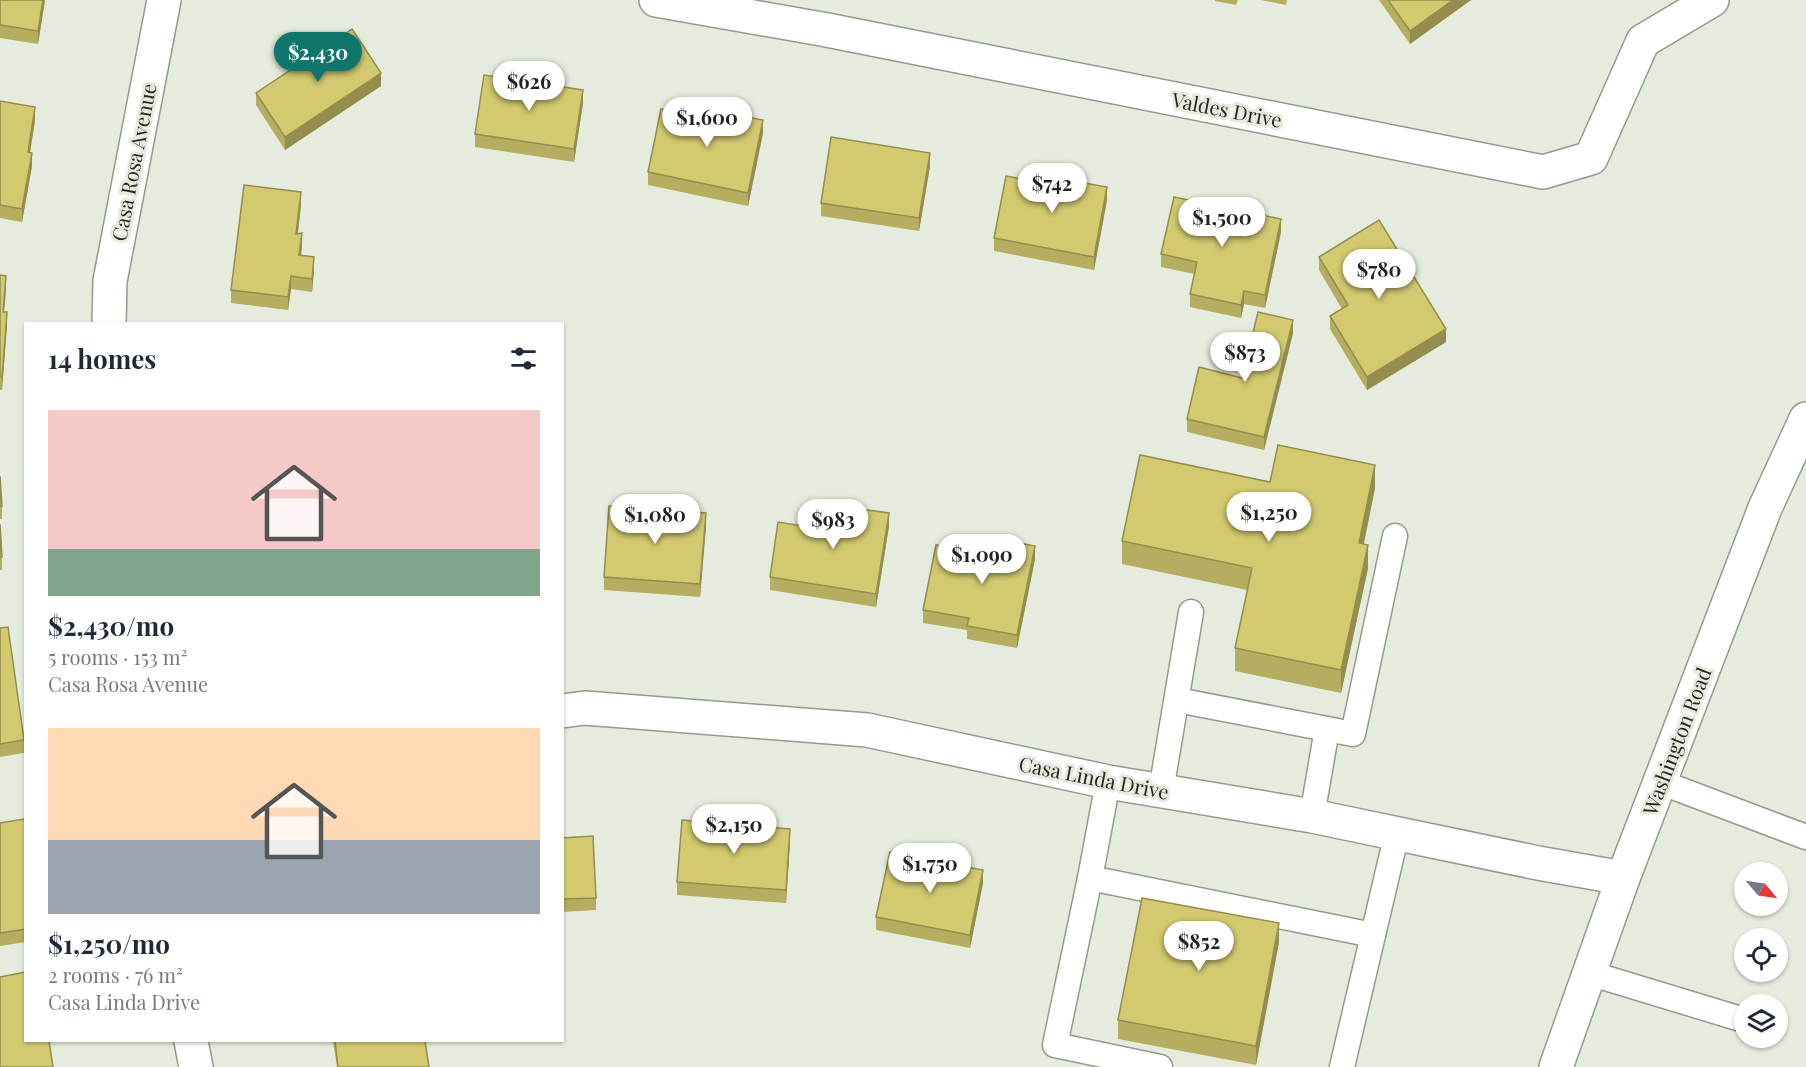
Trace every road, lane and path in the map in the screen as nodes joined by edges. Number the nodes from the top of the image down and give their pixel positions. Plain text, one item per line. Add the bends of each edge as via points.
1 (164, 0) edge
2 (656, 0) edge
3 (1712, 0) edge
4 (109, 322) edge
5 (1806, 419) edge
6 (1395, 536) dead end
7 (1191, 612) dead end
8 (1177, 700) junction
9 (564, 711) edge
10 (1327, 729) junction
11 (1108, 782) junction
12 (1660, 782) junction
13 (1161, 791) junction
14 (1312, 816) junction
15 (1397, 833) junction
16 (1806, 837) edge
17 (1623, 878) junction
18 (1090, 879) junction
19 (1373, 935) junction
20 (1589, 973) junction
21 (1734, 1017) edge
22 (191, 1042) edge
23 (196, 1067) edge
24 (1160, 1067) edge
25 (1342, 1067) edge
26 (1556, 1067) edge

1 - 4 street, Casa Rosa Avenue via 110,281
2 - 3 street, Valdes Drive via 1543,172 1591,158 1642,41
5 - 12 street, Washington Road via 1765,508
6 - 10 lane via 1353,734
7 - 8 lane
8 - 10 lane
8 - 13 lane
9 - 11 street, Casa Linda Drive via 585,708 867,730
10 - 14 lane
11 - 13 street, Casa Linda Drive
11 - 18 lane
12 - 16 lane
12 - 17 street, Washington Road
13 - 14 street, Casa Linda Drive
14 - 15 street, Casa Linda Drive
15 - 17 street, Casa Linda Drive
15 - 19 lane
17 - 20 street, Washington Road
18 - 19 lane
18 - 24 lane via 1055,1044
19 - 25 lane
20 - 21 lane
20 - 26 street, Washington Road
22 - 23 street

